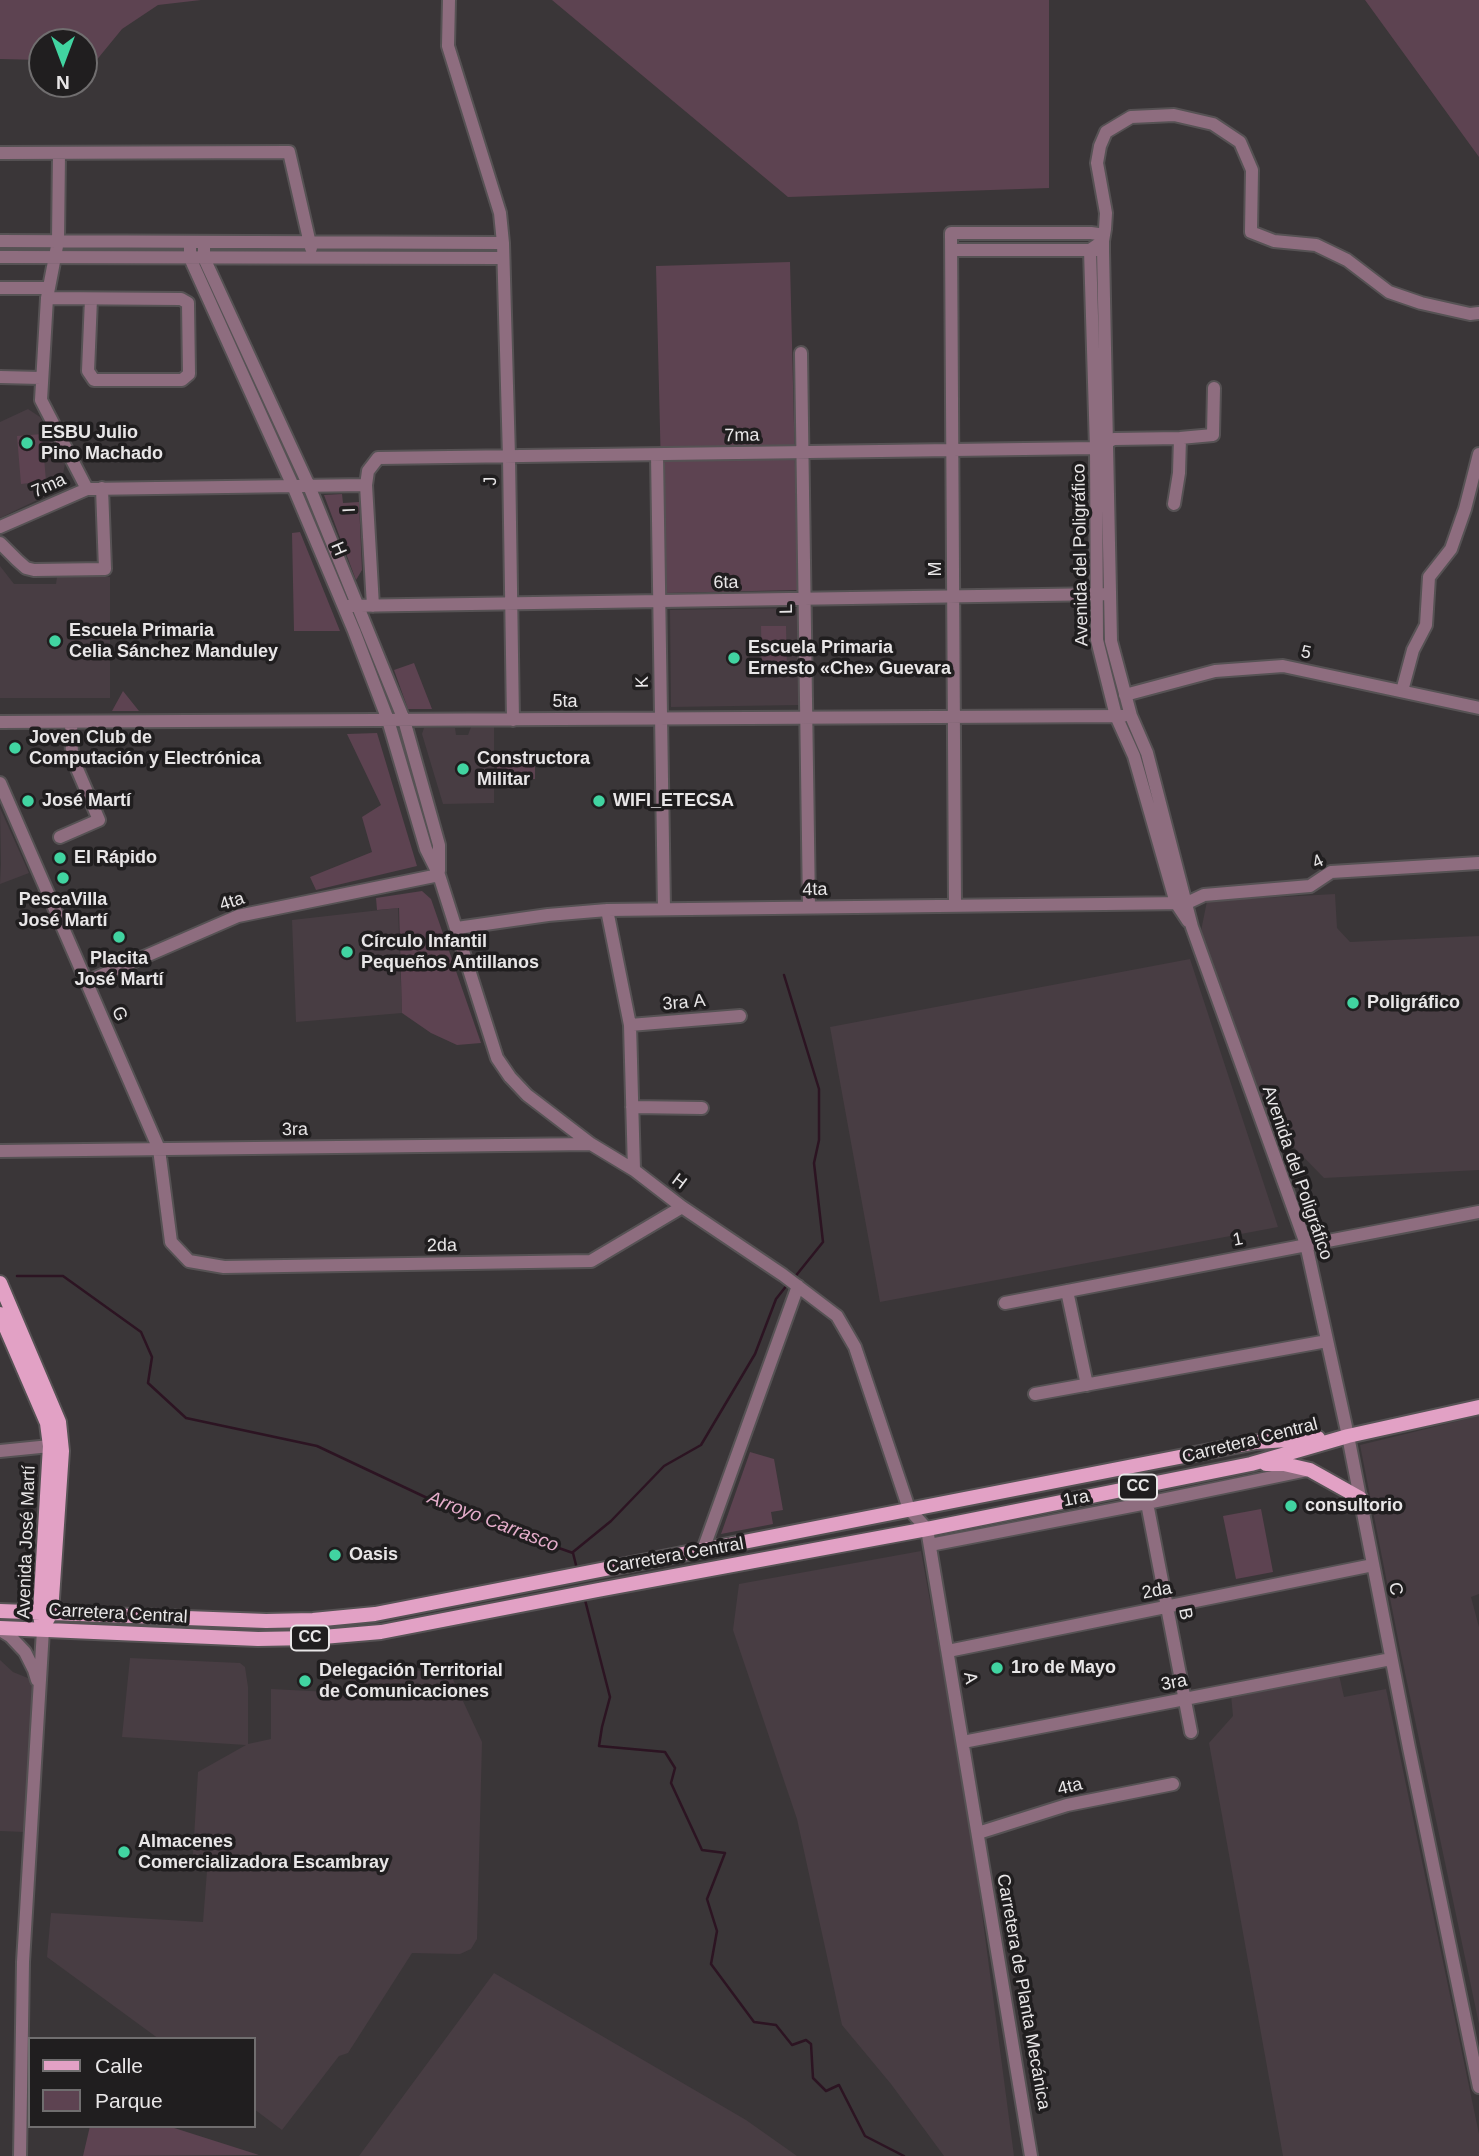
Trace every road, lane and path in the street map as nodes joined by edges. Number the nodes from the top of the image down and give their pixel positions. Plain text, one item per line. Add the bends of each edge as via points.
1 (449, 0) edge
2 (0, 153) edge
3 (59, 153) junction
4 (0, 241) edge
5 (58, 241) junction
6 (190, 242) junction
7 (204, 242) junction
8 (309, 242) junction
9 (503, 243) junction
10 (1099, 247) junction
11 (952, 250) junction
12 (0, 257) edge
13 (55, 258) junction
14 (190, 258) junction
15 (204, 258) junction
16 (313, 258) junction
17 (503, 258) junction
18 (0, 288) edge
19 (48, 293) junction
20 (91, 299) junction
21 (1479, 313) edge
22 (800, 352) dead end
23 (0, 377) edge
24 (41, 378) junction
25 (1214, 388) dead end
26 (1180, 438) junction
27 (1101, 445) junction
28 (953, 450) junction
29 (802, 452) junction
30 (1479, 454) edge
31 (657, 455) junction
32 (509, 457) junction
33 (378, 458) joint
34 (366, 485) junction
35 (293, 486) junction
36 (309, 486) junction
37 (102, 488) junction
38 (87, 489) junction
39 (1174, 504) dead end
40 (0, 527) edge
41 (0, 543) edge
42 (1103, 594) junction
43 (954, 596) junction
44 (804, 599) junction
45 (659, 601) junction
46 (511, 604) junction
47 (344, 606) junction
48 (359, 606) junction
49 (373, 606) junction
50 (1402, 691) junction
51 (1125, 695) junction
52 (1479, 708) edge
53 (1116, 716) junction
54 (1131, 716) junction
55 (954, 717) junction
56 (806, 718) junction
57 (661, 719) junction
58 (388, 720) junction
59 (404, 720) junction
60 (513, 720) junction
61 (0, 722) edge
62 (71, 722) junction
63 (0, 783) edge
64 (60, 837) dead end
65 (1479, 863) edge
66 (439, 875) junction
67 (1181, 903) junction
68 (955, 906) junction
69 (809, 907) junction
70 (664, 909) junction
71 (607, 910) junction
72 (457, 928) junction
73 (86, 982) junction
74 (740, 1016) dead end
75 (630, 1025) junction
76 (632, 1107) junction
77 (702, 1108) dead end
78 (591, 1144) junction
79 (159, 1149) junction
80 (0, 1151) edge
81 (634, 1170) junction
82 (682, 1207) junction
83 (1479, 1212) edge
84 (1306, 1244) junction
85 (189, 1261) joint
86 (0, 1283) edge
87 (798, 1286) junction
88 (1067, 1291) junction
89 (1005, 1303) dead end
90 (0, 1314) edge
91 (1327, 1341) junction
92 (1087, 1385) junction
93 (1035, 1394) dead end
94 (1479, 1408) edge
95 (1348, 1436) junction
96 (50, 1446) junction
97 (0, 1451) edge
98 (1251, 1464) junction
99 (1310, 1470) junction
100 (1360, 1498) junction
101 (1147, 1503) junction
102 (909, 1509) junction
103 (927, 1529) junction
104 (930, 1545) junction
105 (703, 1550) junction
106 (1373, 1565) junction
107 (1166, 1607) junction
108 (0, 1611) edge
109 (45, 1612) junction
110 (266, 1620) junction
111 (0, 1629) edge
112 (43, 1630) junction
113 (258, 1639) junction
114 (948, 1651) junction
115 (1391, 1659) junction
116 (39, 1687) junction
117 (1184, 1698) junction
118 (1191, 1732) dead end
119 (963, 1742) junction
120 (1173, 1784) dead end
121 (978, 1833) junction
122 (1479, 2087) edge
123 (20, 2156) edge
124 (1031, 2156) edge

1 - 9 street, J via 448,46 500,213
2 - 3 street
3 - 5 street
3 - 8 street via 289,152
4 - 5 street
5 - 6 street
5 - 13 street
6 - 7 street
6 - 14 street, H
7 - 8 street
7 - 15 street, H
8 - 9 street
8 - 16 street
9 - 17 street, J
10 - 11 street
10 - 11 street, M via 1098,234 1091,233 951,233
10 - 21 street, Avenida del Poligráfico via 1106,213 1097,163 1106,132 1131,117 1174,115 1213,124 1240,142 1252,170 1251,232 1274,241 1317,246 1347,260 1389,292 1410,300
10 - 27 street, Avenida del Poligráfico
11 - 28 street, M
12 - 13 street
13 - 14 street
13 - 19 street
14 - 15 street
14 - 35 street, H
15 - 16 street
15 - 36 street, H
16 - 17 street
17 - 32 street, J
18 - 19 street
19 - 20 street
19 - 24 street
20 - 20 street via 88,371 94,380 182,380 189,374 188,303 181,299
22 - 29 street, L
23 - 24 street
24 - 38 street via 41,400
25 - 26 street, 7ma via 1213,435
26 - 27 street, 7ma via 1114,439
26 - 39 street
27 - 28 street, 7ma
27 - 42 street, Avenida del Poligráfico
28 - 29 street, 7ma
28 - 43 street, M
29 - 31 street, 7ma
29 - 44 street, L
30 - 50 street via 1451,549 1429,577 1426,625 1413,650
31 - 32 street, 7ma
31 - 45 street, K
32 - 33 street, 7ma
32 - 46 street, J
33 - 34 street, I via 368,471
34 - 36 street, 7ma
34 - 49 street, I
35 - 36 street, 7ma
35 - 37 street, 7ma
35 - 47 street, H
36 - 48 street, H
37 - 38 street, 7ma
37 - 41 street via 104,569 26,568
38 - 40 street, 7ma
42 - 43 street, 6ta
42 - 51 street, Avenida del Poligráfico
42 - 53 street, Avenida del Poligráfico via 1097,640
43 - 44 street, 6ta
43 - 55 street, M
44 - 45 street, 6ta
44 - 56 street, L
45 - 46 street, 6ta
45 - 57 street, K
46 - 49 street, 6ta
46 - 60 street, J
47 - 48 street, 6ta
47 - 58 street, H
48 - 49 street, 6ta
48 - 59 street, H
50 - 51 street, 5 via 1283,666 1215,671
50 - 52 street, 5
51 - 54 street, Avenida del Poligráfico
53 - 54 street, 5ta
53 - 55 street, 5ta
53 - 67 street, Avenida del Poligráfico via 1134,756
54 - 67 street, Avenida del Poligráfico via 1147,753
55 - 56 street, 5ta
55 - 68 street, M
56 - 57 street, 5ta
56 - 69 street, L
57 - 60 street, 5ta
57 - 70 street, K
58 - 59 street, 5ta
58 - 62 street, 5ta
58 - 66 street, H via 426,849
59 - 60 street, 5ta
59 - 66 street, H via 439,845
61 - 62 street, 5ta
62 - 64 street via 72,757 99,820
63 - 73 street, G
65 - 67 street, 4 via 1331,872 1310,886 1204,895
66 - 72 street, H
66 - 73 street, 4ta via 238,916
67 - 68 street, 4ta
67 - 84 street, Avenida del Poligráfico
68 - 69 street, 4ta
69 - 70 street, 4ta
70 - 71 street, 4ta
71 - 72 street, 4ta
71 - 75 street
72 - 78 street, H via 497,1058 527,1095
73 - 79 street, G
74 - 75 street, 3ra A
75 - 76 street
76 - 77 street
76 - 81 street
78 - 79 street, 3ra
78 - 81 street, H
79 - 80 street, 3ra
79 - 85 street, G via 171,1242
81 - 82 street, H
82 - 85 street, 2da via 591,1261 224,1267
82 - 87 street, H
83 - 84 street, 1
84 - 88 street, 1
84 - 91 street, Avenida del Poligráfico
86 - 109 main road, Avenida José Martí via 59,1422 62,1451
87 - 102 street, H via 837,1316 851,1338
87 - 105 street
88 - 89 street, 1
88 - 92 street
90 - 96 main road, Avenida José Martí via 47,1423
91 - 92 street
91 - 95 street, Avenida del Poligráfico
92 - 93 street
94 - 95 main road, Carretera Central / CC
95 - 98 main road, Carretera Central / CC
95 - 100 street, C
95 - 102 main road, Carretera Central / CC via 1256,1443
96 - 97 street
96 - 109 main road, Avenida José Martí
98 - 99 main road
98 - 103 main road, Carretera Central / CC
99 - 100 main road
99 - 101 street, 1ra
100 - 106 street, C
101 - 104 street, 1ra
101 - 107 street, B
102 - 103 street
102 - 105 main road, Carretera Central / CC
103 - 104 street, A
103 - 113 main road, Carretera Central / CC via 382,1632
104 - 114 street, A
105 - 110 main road, Carretera Central / CC via 375,1614
106 - 107 street, 2da
106 - 115 street, C
107 - 114 street, 2da
107 - 117 street, B
108 - 109 main road, Carretera Central / CC
109 - 110 main road, Carretera Central / CC
109 - 112 main road, Avenida José Martí
110 - 113 main road
111 - 112 main road, Carretera Central / CC
111 - 116 street via 25,1652
112 - 113 main road, Carretera Central / CC
112 - 116 street
114 - 119 street, A
115 - 117 street, 3ra
115 - 122 street, C
116 - 123 street via 23,1962
117 - 118 street, B
117 - 119 street, 3ra
119 - 121 street, A
120 - 121 street, 4ta via 1067,1805
121 - 124 street, Carretera de Planta Mecánica

